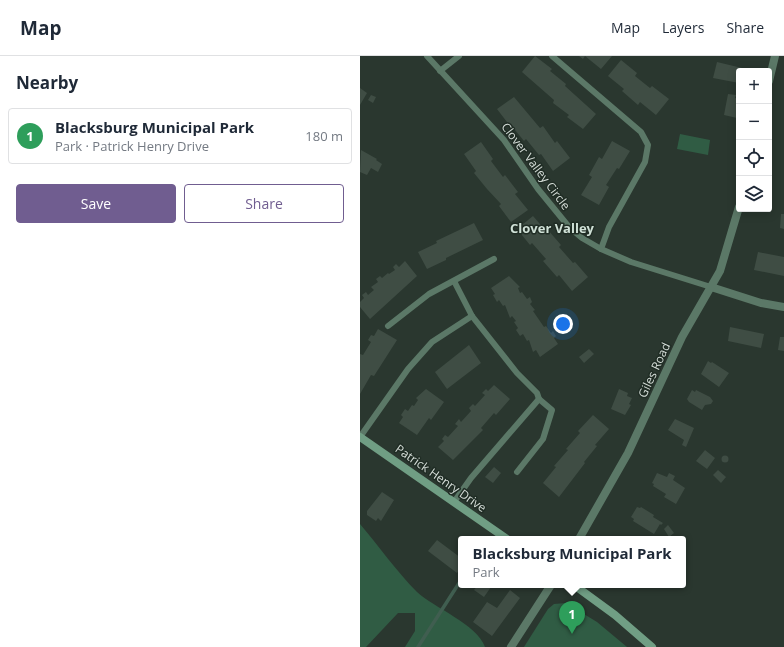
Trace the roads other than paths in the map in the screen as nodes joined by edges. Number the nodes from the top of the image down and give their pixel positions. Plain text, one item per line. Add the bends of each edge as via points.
1 (427, 56) edge
2 (459, 56) edge
3 (552, 56) edge
4 (775, 56) edge
5 (772, 68) edge
6 (440, 71) junction
7 (738, 212) edge
8 (601, 249) junction
9 (494, 259) dead end
10 (454, 281) junction
11 (711, 287) junction
12 (784, 307) edge
13 (472, 316) junction
14 (388, 326) dead end
15 (539, 400) junction
16 (360, 437) edge
17 (517, 472) dead end
18 (454, 502) junction
19 (503, 536) edge
20 (580, 536) edge
21 (549, 588) edge
22 (578, 588) edge
23 (511, 647) edge
24 (652, 647) edge

1 - 6 lane, Clover Valley Circle
2 - 6 lane
3 - 8 lane via 641,132 648,145 646,162 609,228
4 - 5 street
6 - 8 lane, Clover Valley Circle via 504,140 538,189 569,227
7 - 11 street, Giles Road via 728,250
8 - 11 lane, Clover Valley Circle via 631,262
9 - 10 lane
10 - 13 lane
10 - 14 lane via 429,294
11 - 12 street via 747,299
11 - 20 street, Giles Road via 682,337 628,453
13 - 15 lane via 517,373 537,393
13 - 16 lane via 432,342 408,369
15 - 17 lane via 552,410 543,439
15 - 18 lane via 471,478
16 - 18 main road, Patrick Henry Drive
18 - 19 main road, Patrick Henry Drive
21 - 23 street
22 - 24 main road

